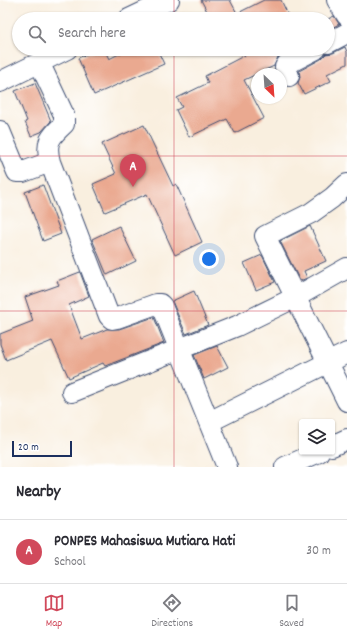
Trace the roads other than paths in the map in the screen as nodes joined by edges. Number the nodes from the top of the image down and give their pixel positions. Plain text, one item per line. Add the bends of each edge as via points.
1 (169, 0) edge
2 (337, 0) edge
3 (144, 12) edge
4 (347, 16) edge
5 (347, 33) edge
6 (335, 39) edge
7 (52, 56) edge
8 (302, 56) edge
9 (39, 62) junction
10 (288, 76) dead end
11 (0, 82) edge
12 (0, 131) edge
13 (50, 162) junction
14 (347, 184) edge
15 (347, 268) edge
16 (296, 297) junction
17 (179, 350) junction
18 (347, 354) edge
19 (330, 364) junction
20 (72, 392) dead end
21 (347, 401) edge
22 (209, 422) junction
23 (347, 439) edge
24 (335, 445) edge
25 (312, 455) edge
26 (227, 467) edge
27 (286, 467) edge

1 - 3 street
2 - 4 street
5 - 6 street
7 - 9 street
8 - 10 street via 287,64 285,67
9 - 11 street
9 - 13 street via 64,115 64,124 49,141 47,151
12 - 13 street via 17,172
13 - 17 street via 109,316 112,319 117,318 160,304
14 - 16 street via 311,213 265,236
15 - 16 street
16 - 17 street via 237,326
16 - 19 street
17 - 20 street
17 - 22 street
18 - 19 street
19 - 21 street
19 - 22 street
22 - 26 street
23 - 24 street
25 - 27 street

